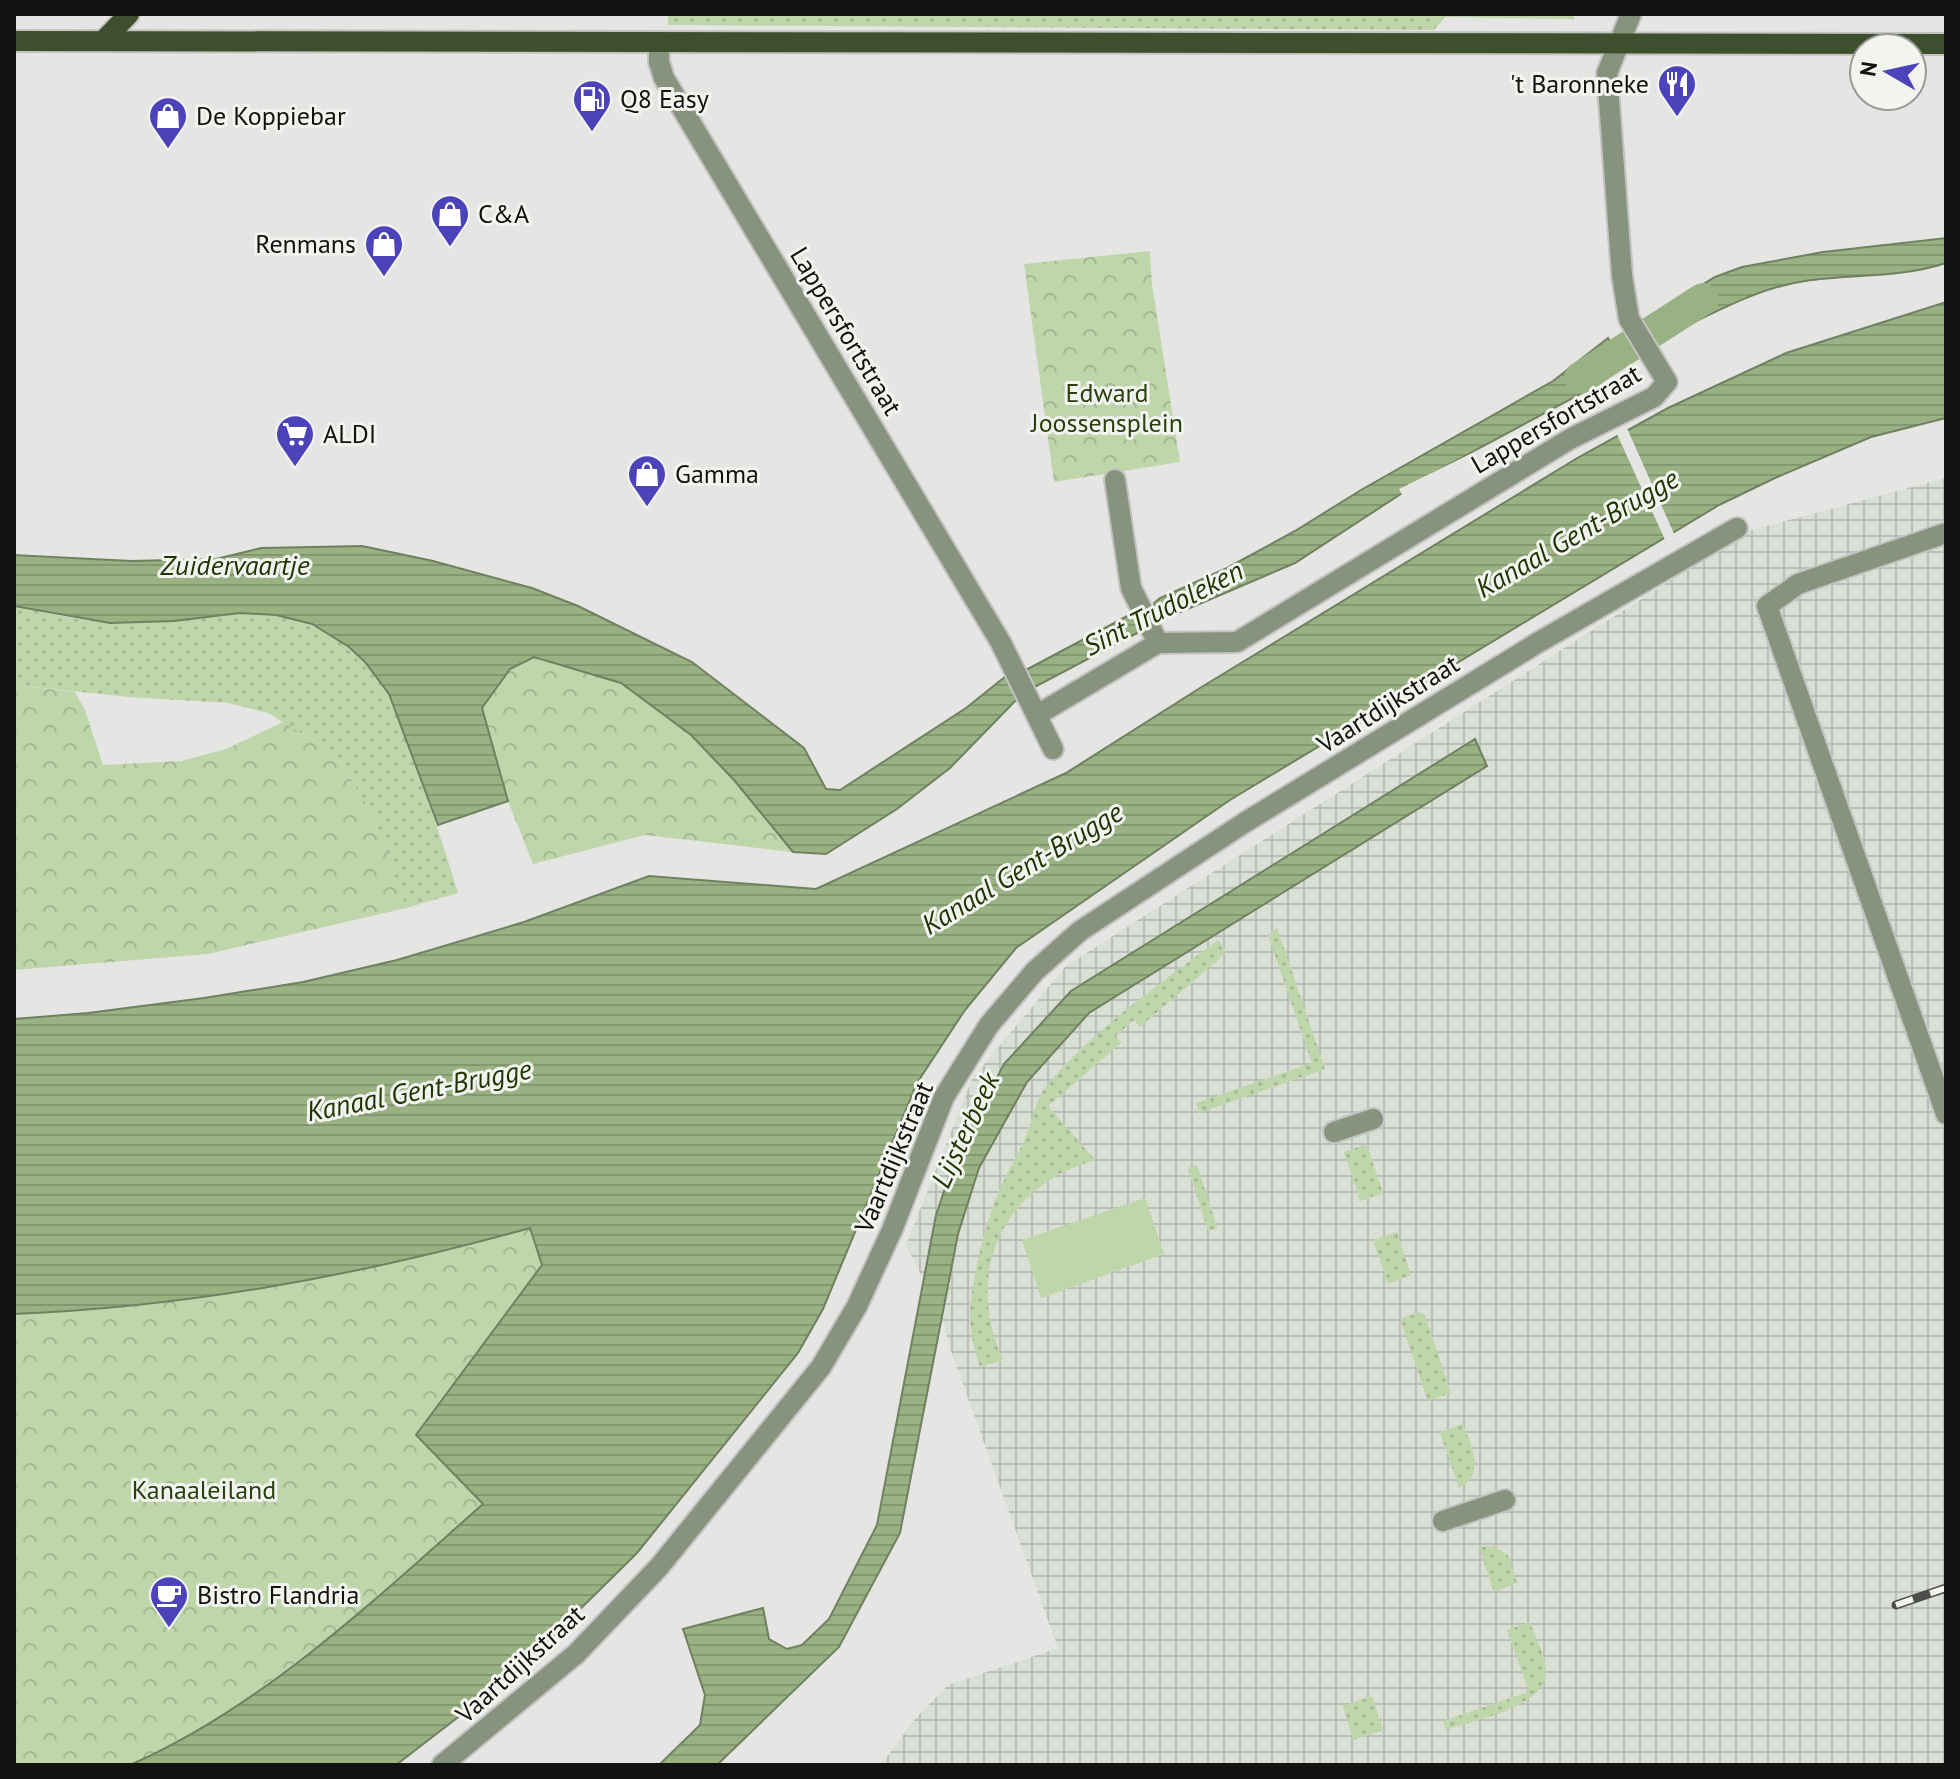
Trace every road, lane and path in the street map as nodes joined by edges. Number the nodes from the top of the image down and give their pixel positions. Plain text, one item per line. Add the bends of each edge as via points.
1 (129, 14) edge
2 (1631, 14) edge
3 (14, 41) edge
4 (103, 41) junction
5 (659, 42) junction
6 (1619, 44) junction
7 (1946, 44) edge
8 (1115, 480) dead end
9 (1737, 528) dead end
10 (1946, 533) edge
11 (1154, 635) junction
12 (1037, 715) junction
13 (1053, 749) dead end
14 (1946, 1114) edge
15 (1373, 1119) dead end
16 (1334, 1132) dead end
17 (1505, 1500) dead end
18 (1443, 1521) dead end
19 (442, 1765) edge

1 - 4 main road
2 - 6 street, Lappersfortstraat
3 - 4 main road
4 - 5 main road
5 - 6 main road
5 - 12 street, Lappersfortstraat via 664,78 1001,643
6 - 7 main road
6 - 11 street, Lappersfortstraat via 1607,73 1622,276 1629,319 1667,382 1654,397 1570,439 1237,642
8 - 11 street via 1131,588
9 - 19 street, Vaartdijkstraat via 1244,823 1080,931 1035,971 989,1025 944,1097 892,1230 821,1367 659,1567 576,1654
10 - 14 street via 1798,584 1767,606
11 - 12 street
12 - 13 street, Lappersfortstraat
15 - 16 street
17 - 18 street

